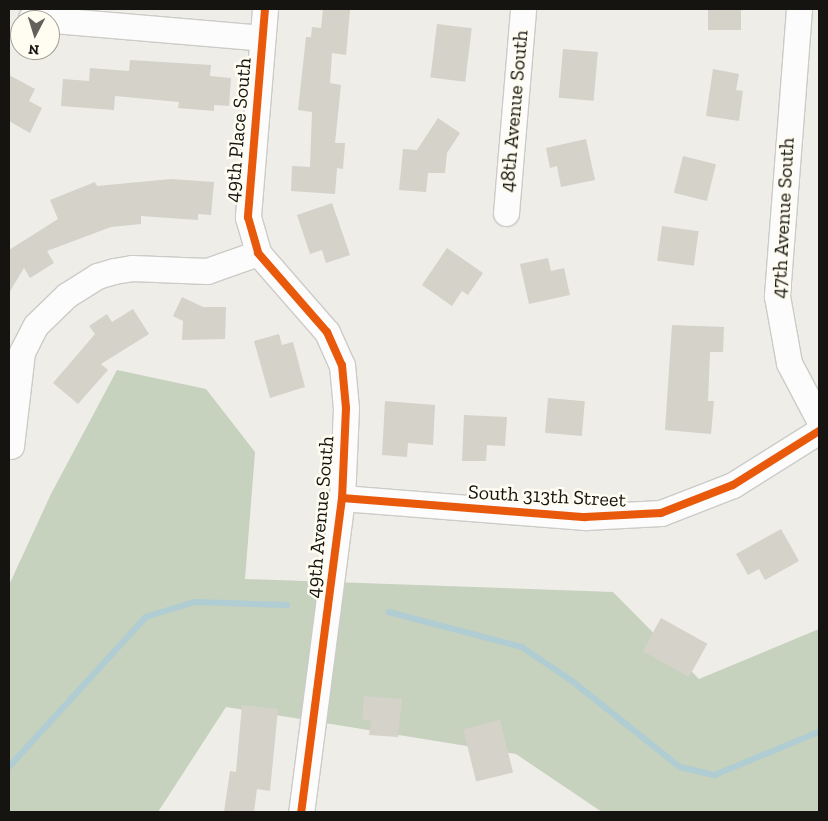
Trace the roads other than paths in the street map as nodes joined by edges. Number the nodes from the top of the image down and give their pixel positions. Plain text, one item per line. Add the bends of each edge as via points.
1 (265, 9) edge
2 (523, 9) edge
3 (799, 9) edge
4 (60, 21) edge
5 (262, 38) junction
6 (506, 213) dead end
7 (258, 253) junction
8 (819, 420) edge
9 (819, 431) edge
10 (12, 446) dead end
11 (342, 498) junction
12 (301, 812) edge

1 - 5 street, 49th Place South
2 - 6 street, 48th Avenue South
3 - 8 street, 47th Avenue South via 777,296 789,363
4 - 5 street
5 - 7 street, 49th Place South via 248,217
7 - 10 street via 207,271 132,268 114,271 97,276 67,295 36,325 22,352
7 - 11 street, 49th Avenue South via 327,332 342,365 346,408
9 - 11 street, South 313th Street via 733,484 661,513 585,518
11 - 12 street, 49th Avenue South

